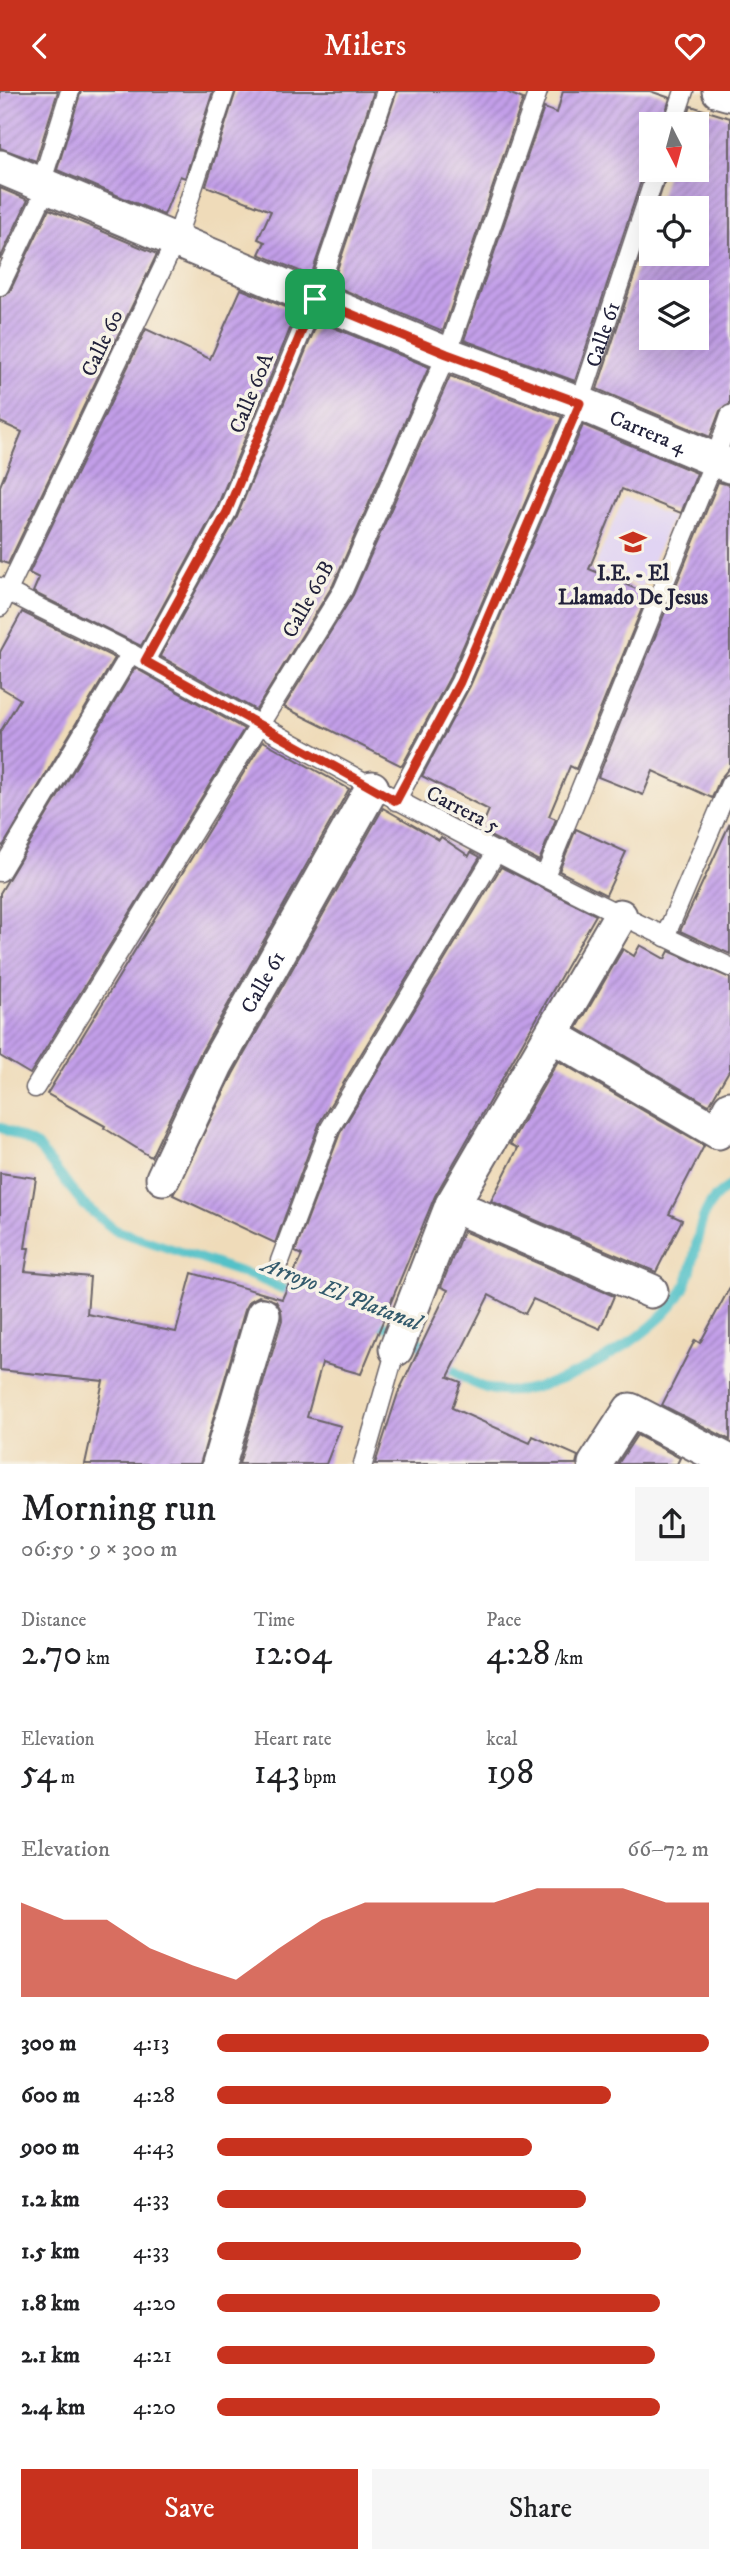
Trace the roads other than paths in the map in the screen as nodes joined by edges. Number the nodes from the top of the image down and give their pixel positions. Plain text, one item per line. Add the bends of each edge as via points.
1 (71, 91) edge
2 (225, 91) edge
3 (386, 91) edge
4 (538, 91) edge
5 (684, 91) edge
6 (719, 91) edge
7 (730, 94) edge
8 (677, 112) edge
9 (0, 167) edge
10 (653, 182) edge
11 (44, 185) junction
12 (176, 240) junction
13 (0, 286) edge
14 (315, 299) junction
15 (447, 354) junction
16 (580, 403) junction
17 (730, 415) edge
18 (723, 463) edge
19 (3, 595) edge
20 (138, 657) junction
21 (260, 727) junction
22 (730, 784) edge
23 (384, 795) junction
24 (497, 851) junction
25 (0, 872) edge
26 (545, 876) junction
27 (620, 916) junction
28 (666, 937) junction
29 (730, 967) edge
30 (553, 1036) junction
31 (35, 1088) dead end
32 (730, 1108) edge
33 (163, 1178) dead end
34 (452, 1205) junction
35 (280, 1261) dead end
36 (651, 1291) dead end
37 (263, 1315) dead end
38 (396, 1349) joint
39 (730, 1462) edge
40 (219, 1464) edge
41 (363, 1464) edge
42 (595, 1464) edge

1 - 11 lane
2 - 12 lane, Calle 60
3 - 14 lane, Calle 60A
4 - 15 lane, Calle 60B
5 - 8 lane
6 - 7 street
9 - 11 street, Carrera 4
10 - 16 lane, Calle 61
11 - 12 street, Carrera 4
11 - 13 lane
12 - 14 street, Carrera 4
12 - 19 lane, Calle 60
14 - 15 street, Carrera 4
14 - 20 lane, Calle 60A via 227,512
15 - 16 street, Carrera 4
15 - 21 lane, Calle 60B via 343,590
16 - 18 street, Carrera 4
16 - 23 lane, Calle 61 via 460,682
17 - 18 lane
18 - 26 lane
19 - 20 lane, Carrera 5
20 - 21 lane, Carrera 5
20 - 25 lane, Calle 60A
21 - 23 lane, Carrera 5
21 - 31 lane, Calle 60B
22 - 28 lane
23 - 24 lane, Carrera 5
23 - 33 street, Calle 61 via 216,1065
24 - 26 lane, Carrera 5
24 - 35 lane via 330,1128
26 - 27 lane, Carrera 5
27 - 28 lane, Carrera 5
27 - 30 street
28 - 29 lane, Carrera 5
30 - 32 street via 718,1132
30 - 34 street
34 - 36 street
34 - 38 street
37 - 40 street
38 - 41 lane
39 - 42 street via 630,1410

